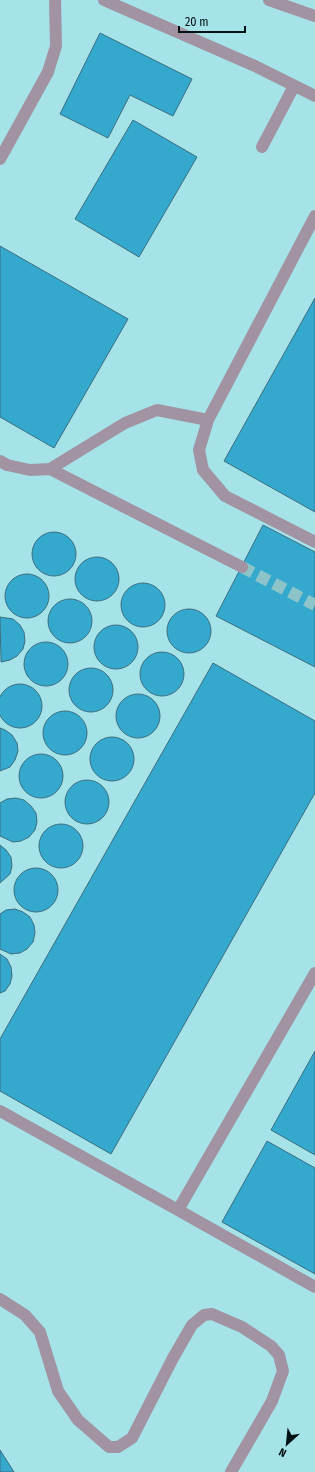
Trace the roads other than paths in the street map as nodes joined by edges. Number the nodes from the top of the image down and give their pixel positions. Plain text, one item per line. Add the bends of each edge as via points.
1 (55, 0) edge
2 (104, 0) edge
3 (269, 0) edge
4 (315, 16) edge
5 (294, 86) junction
6 (315, 96) edge
7 (262, 146) dead end
8 (0, 159) edge
9 (315, 216) edge
10 (208, 420) junction
11 (0, 461) edge
12 (50, 469) junction
13 (315, 542) edge
14 (242, 567) tunnel mouth
15 (315, 973) edge
16 (0, 1111) edge
17 (178, 1210) junction
18 (315, 1287) edge
19 (0, 1299) edge
20 (231, 1472) edge

1 - 8 lane via 56,46 48,72
2 - 5 lane
3 - 4 lane
5 - 6 lane
5 - 7 lane
9 - 10 lane
10 - 12 lane via 157,410 142,415
10 - 13 lane via 199,450 203,470 225,496
11 - 12 lane via 30,470
12 - 14 lane
15 - 17 lane
16 - 17 lane
17 - 18 lane
19 - 20 lane via 25,1314 40,1332 58,1391 78,1420 109,1447 118,1447 132,1438 192,1325 204,1315 212,1314 242,1326 271,1346 279,1355 283,1371 272,1401

